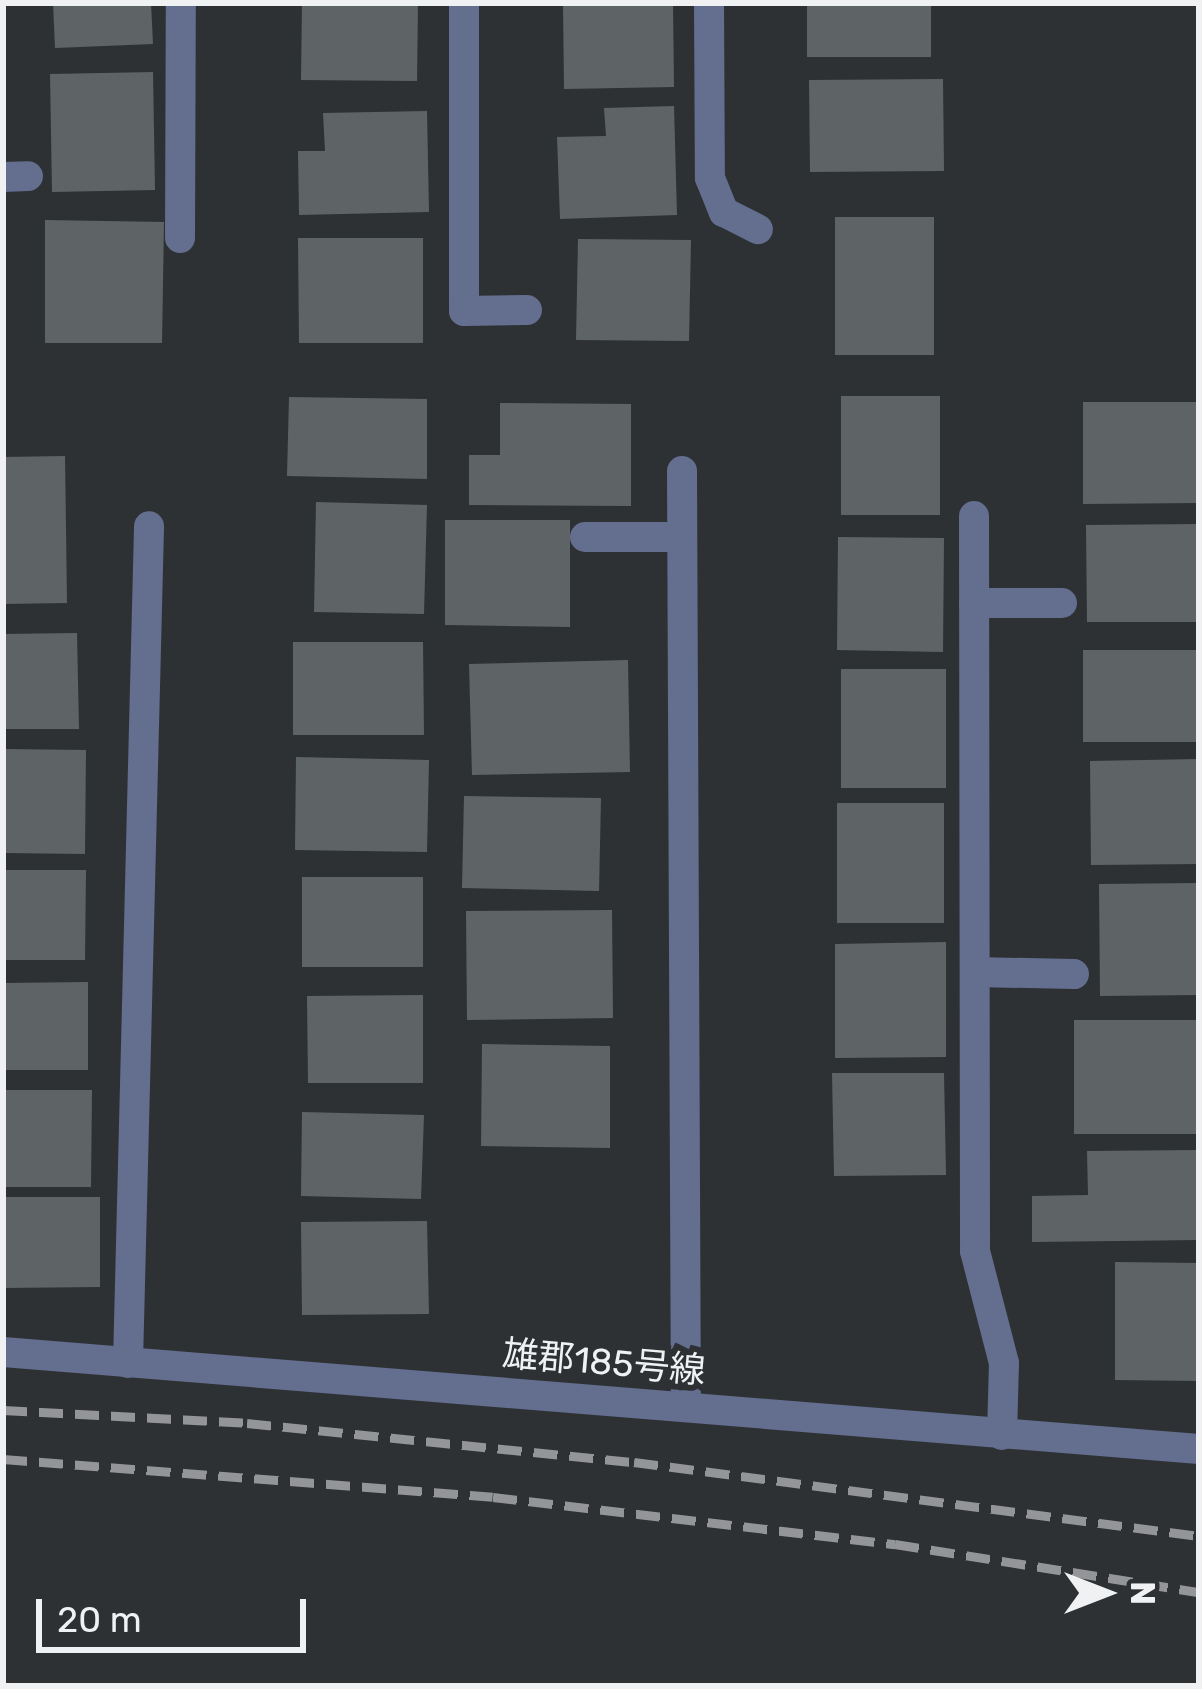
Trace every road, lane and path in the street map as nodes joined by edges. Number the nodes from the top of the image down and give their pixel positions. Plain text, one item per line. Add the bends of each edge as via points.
1 (181, 3) edge
2 (464, 3) edge
3 (709, 3) edge
4 (758, 229) dead end
5 (180, 238) dead end
6 (527, 310) dead end
7 (682, 471) dead end
8 (974, 516) dead end
9 (149, 526) dead end
10 (585, 537) dead end
11 (682, 537) junction
12 (974, 603) junction
13 (1062, 603) dead end
14 (975, 972) junction
15 (1074, 974) dead end
16 (3, 1352) edge
17 (128, 1363) junction
18 (686, 1407) junction
19 (1002, 1435) junction
20 (1199, 1449) edge

1 - 5 street
2 - 6 street via 464,311
3 - 4 street via 710,178 724,212
7 - 11 street
8 - 12 street
9 - 17 street
10 - 11 street
11 - 18 street
12 - 13 street
12 - 14 street
14 - 15 street
14 - 19 street via 975,1251 1004,1363
16 - 17 street, 雄郡185号線
17 - 18 street, 雄郡185号線
18 - 19 street, 雄郡185号線
19 - 20 street, 雄郡185号線

